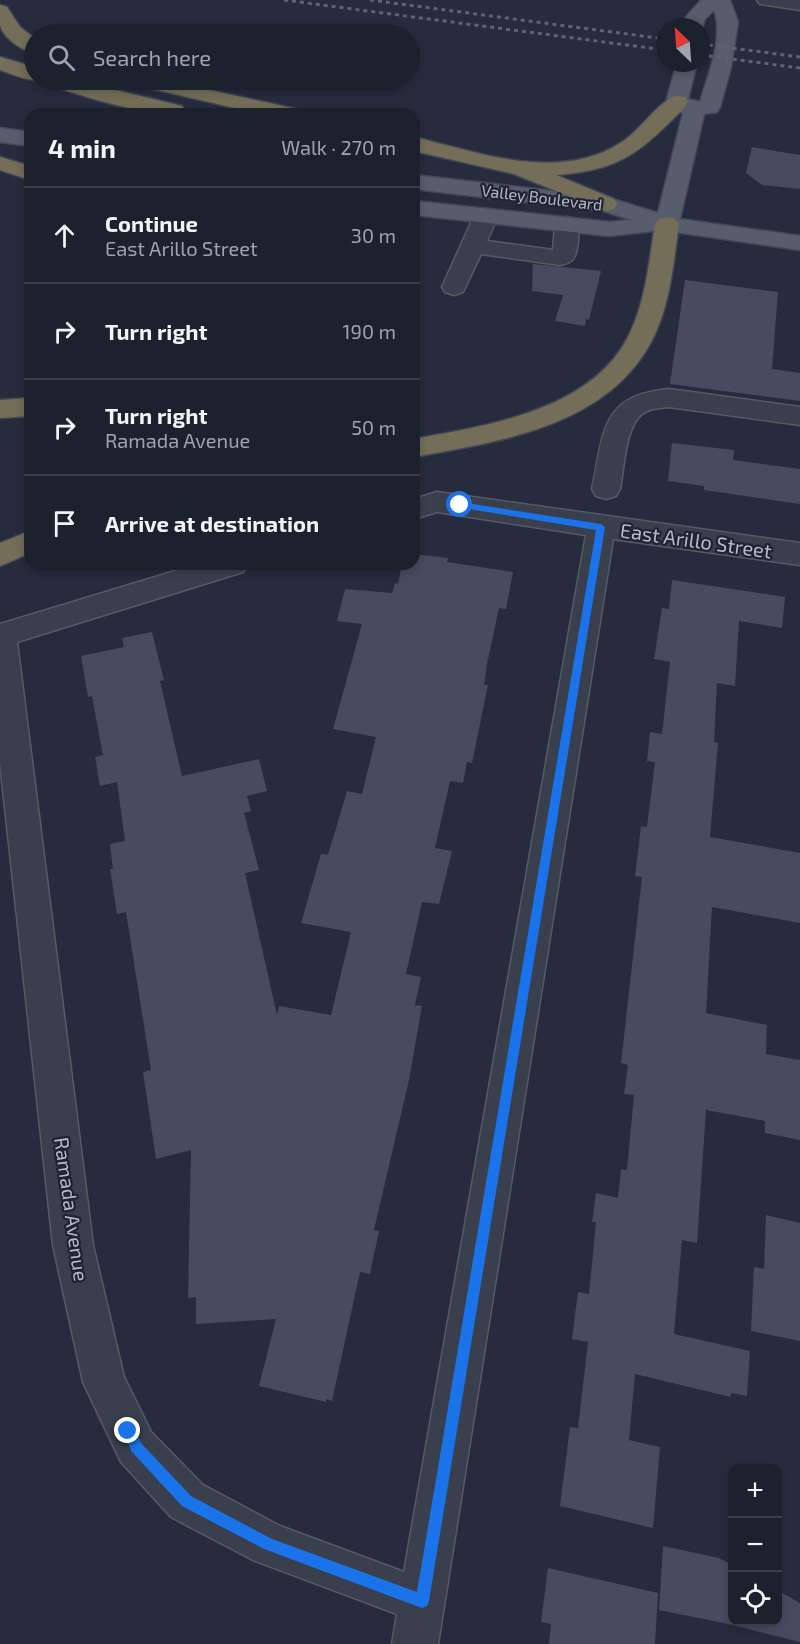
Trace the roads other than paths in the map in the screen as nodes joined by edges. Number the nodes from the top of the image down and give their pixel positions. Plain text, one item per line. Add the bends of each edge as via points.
1 (712, 0) edge
2 (720, 0) edge
3 (767, 0) edge
4 (800, 4) edge
5 (0, 11) edge
6 (695, 18) edge
7 (24, 39) edge
8 (0, 63) edge
9 (24, 71) edge
10 (687, 72) edge
11 (86, 90) edge
12 (183, 90) edge
13 (686, 106) junction
14 (161, 108) edge
15 (262, 108) edge
16 (0, 135) edge
17 (24, 138) edge
18 (420, 145) edge
19 (420, 150) edge
20 (464, 156) junction
21 (0, 163) edge
22 (24, 165) edge
23 (521, 169) junction
24 (24, 171) edge
25 (420, 183) edge
26 (606, 204) junction
27 (420, 209) edge
28 (486, 216) junction
29 (567, 224) junction
30 (667, 224) junction
31 (800, 243) edge
32 (472, 246) junction
33 (454, 287) dead end
34 (24, 407) edge
35 (0, 409) edge
36 (800, 416) edge
37 (420, 447) edge
38 (606, 489) dead end
39 (420, 507) edge
40 (601, 527) junction
41 (24, 544) edge
42 (800, 554) edge
43 (0, 555) edge
44 (213, 570) edge
45 (1, 635) edge
46 (422, 1601) junction
47 (415, 1644) edge

1 - 6 main road
2 - 13 main road via 728,22 709,107
3 - 4 street
5 - 7 highway
8 - 9 highway
10 - 13 main road
11 - 14 highway
12 - 15 highway
13 - 23 highway via 608,158 566,168
13 - 30 main road
16 - 17 main road
18 - 20 highway
19 - 20 highway
20 - 23 highway
21 - 22 main road
21 - 24 highway
23 - 26 highway
25 - 26 main road, Valley Boulevard
26 - 30 main road, Valley Boulevard
27 - 28 main road, Valley Boulevard
28 - 29 main road, Valley Boulevard
28 - 32 street
29 - 30 main road, Valley Boulevard via 609,229
29 - 32 street via 564,255 560,258
30 - 31 main road, Valley Boulevard
30 - 37 highway via 643,332 610,376 577,400 536,419
32 - 33 street
34 - 35 highway
36 - 38 street via 669,398 649,400 622,418
39 - 40 street, East Arillo Street via 437,502
40 - 42 street, East Arillo Street
40 - 46 street
41 - 43 highway
44 - 45 street
45 - 46 street, Ramada Avenue via 74,1245 104,1382 136,1447 187,1501 269,1544
46 - 47 street

